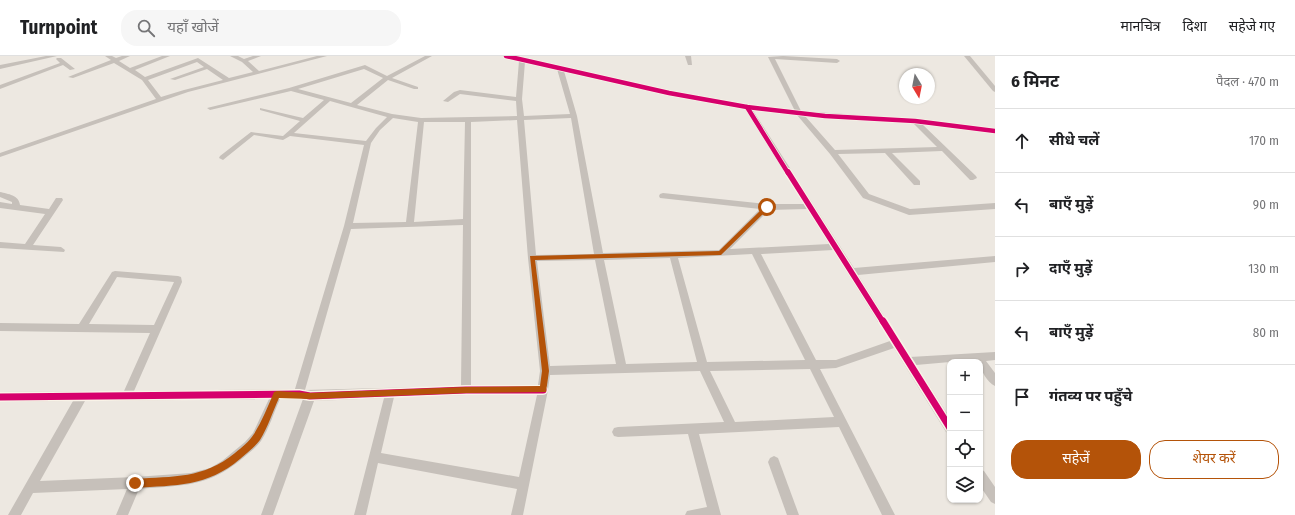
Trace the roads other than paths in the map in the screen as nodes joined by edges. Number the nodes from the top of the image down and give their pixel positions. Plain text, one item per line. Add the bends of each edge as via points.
1 (55, 56) edge
2 (108, 56) edge
3 (127, 56) edge
4 (167, 56) edge
5 (233, 56) edge
6 (258, 56) edge
7 (324, 56) edge
8 (428, 56) edge
9 (506, 56) edge
10 (688, 56) edge
11 (771, 56) edge
12 (967, 56) edge
13 (818, 58) edge
14 (530, 59) edge
15 (115, 60) junction
16 (522, 60) junction
17 (837, 60) dead end
18 (244, 61) junction
19 (64, 63) junction
20 (690, 64) dead end
21 (0, 67) edge
22 (208, 67) junction
23 (560, 68) junction
24 (72, 69) dead end
25 (130, 70) junction
26 (258, 72) junction
27 (71, 77) dead end
28 (387, 78) junction
29 (144, 79) junction
30 (173, 79) dead end
31 (227, 80) junction
32 (0, 87) edge
33 (416, 88) dead end
34 (290, 89) junction
35 (995, 90) edge
36 (519, 98) junction
37 (329, 99) junction
38 (160, 100) junction
39 (446, 101) dead end
40 (352, 105) junction
41 (747, 107) junction
42 (210, 108) dead end
43 (262, 109) dead end
44 (799, 113) junction
45 (392, 116) junction
46 (574, 116) junction
47 (521, 117) junction
48 (305, 120) junction
49 (421, 120) junction
50 (468, 120) junction
51 (915, 121) junction
52 (995, 131) edge
53 (283, 139) junction
54 (368, 143) junction
55 (943, 149) junction
56 (886, 150) junction
57 (833, 152) junction
58 (0, 155) edge
59 (223, 158) dead end
60 (972, 178) dead end
61 (917, 183) dead end
62 (0, 194) edge
63 (663, 196) dead end
64 (60, 200) dead end
65 (0, 205) edge
66 (809, 206) junction
67 (995, 206) edge
68 (16, 207) junction
69 (767, 207) junction
70 (51, 212) junction
71 (466, 222) junction
72 (410, 225) junction
73 (348, 226) junction
74 (0, 245) edge
75 (27, 247) junction
76 (835, 247) junction
77 (61, 250) dead end
78 (755, 251) junction
79 (721, 253) junction
80 (673, 255) junction
81 (599, 256) junction
82 (532, 258) junction
83 (995, 259) edge
84 (851, 272) junction
85 (0, 327) edge
86 (82, 327) junction
87 (157, 329) junction
88 (896, 343) junction
89 (995, 356) edge
90 (977, 357) junction
91 (907, 361) junction
92 (814, 365) junction
93 (703, 366) junction
94 (622, 368) junction
95 (546, 371) junction
96 (995, 381) edge
97 (466, 390) junction
98 (543, 390) junction
99 (390, 392) junction
100 (277, 394) junction
101 (127, 395) junction
102 (305, 395) junction
103 (0, 396) edge
104 (82, 396) junction
105 (842, 422) junction
106 (947, 423) edge
107 (732, 428) junction
108 (692, 429) junction
109 (618, 432) dead end
110 (374, 456) junction
111 (774, 462) dead end
112 (983, 480) edge
113 (135, 483) junction
114 (523, 484) junction
115 (30, 487) junction
116 (995, 498) edge
117 (715, 514) edge
118 (14, 515) edge
119 (122, 515) edge
120 (267, 515) edge
121 (360, 515) edge
122 (517, 515) edge
123 (691, 515) edge
124 (793, 515) edge
125 (889, 515) edge

1 - 19 street
1 - 21 street
2 - 15 street
3 - 15 street
4 - 25 street
5 - 18 street
6 - 18 street
7 - 26 street
8 - 28 street
9 - 16 street
10 - 20 street
11 - 13 street
11 - 44 street
12 - 35 street
13 - 17 street
14 - 16 street
14 - 23 street
15 - 25 street
15 - 27 street
16 - 36 street
18 - 26 street
19 - 24 street
19 - 32 street
22 - 29 street via 196,60
22 - 30 street
22 - 31 street
23 - 41 street via 669,93
23 - 46 street
25 - 29 street
26 - 31 street
28 - 33 street
28 - 34 street via 365,67
28 - 40 street
29 - 38 street
31 - 38 street
34 - 37 street
34 - 42 street
36 - 39 street via 460,92
36 - 47 street
37 - 40 street
37 - 48 street
38 - 58 street
40 - 45 street
41 - 44 street
41 - 66 street
43 - 48 street
44 - 51 street
44 - 57 street
45 - 49 street
45 - 54 street via 378,128
46 - 47 street
46 - 81 street
47 - 50 street
47 - 82 street
48 - 53 street
49 - 50 street
49 - 72 street
50 - 71 street
51 - 52 street
51 - 55 street
53 - 54 street
53 - 59 street via 252,133
54 - 73 street
55 - 56 street
55 - 60 street
56 - 57 street
56 - 61 street
57 - 67 street via 862,192 872,199 901,210 909,212
62 - 68 street via 15,200
63 - 69 street
64 - 70 street
65 - 68 street
66 - 69 street
66 - 76 street
68 - 70 street
69 - 79 street
70 - 75 street
71 - 72 street
71 - 97 street
72 - 73 street
73 - 102 street
74 - 75 street
75 - 77 street
76 - 78 street
76 - 84 street
78 - 79 street
78 - 92 street
79 - 80 street
80 - 81 street
80 - 93 street
81 - 82 street
81 - 94 street
82 - 95 street
83 - 84 street
84 - 88 street
85 - 86 street
86 - 87 street
86 - 87 street via 115,274 176,278 178,282
87 - 101 street
88 - 91 street
88 - 92 street via 844,363
89 - 90 street
90 - 91 street
90 - 96 street
91 - 106 street
92 - 93 street
92 - 105 street
93 - 94 street
93 - 107 street
94 - 95 street
95 - 98 street
97 - 98 street
97 - 99 street
98 - 114 street
99 - 102 street
99 - 110 street
100 - 101 street
100 - 102 street
100 - 113 street via 257,437 226,465 212,473 191,479
101 - 104 street
102 - 120 street
103 - 104 street
104 - 115 street
105 - 107 street
105 - 125 street
107 - 108 street
108 - 109 street
108 - 117 street
110 - 114 street
110 - 121 street
111 - 124 street
112 - 116 street
113 - 115 street
113 - 119 street
114 - 122 street
115 - 118 street
117 - 123 street

